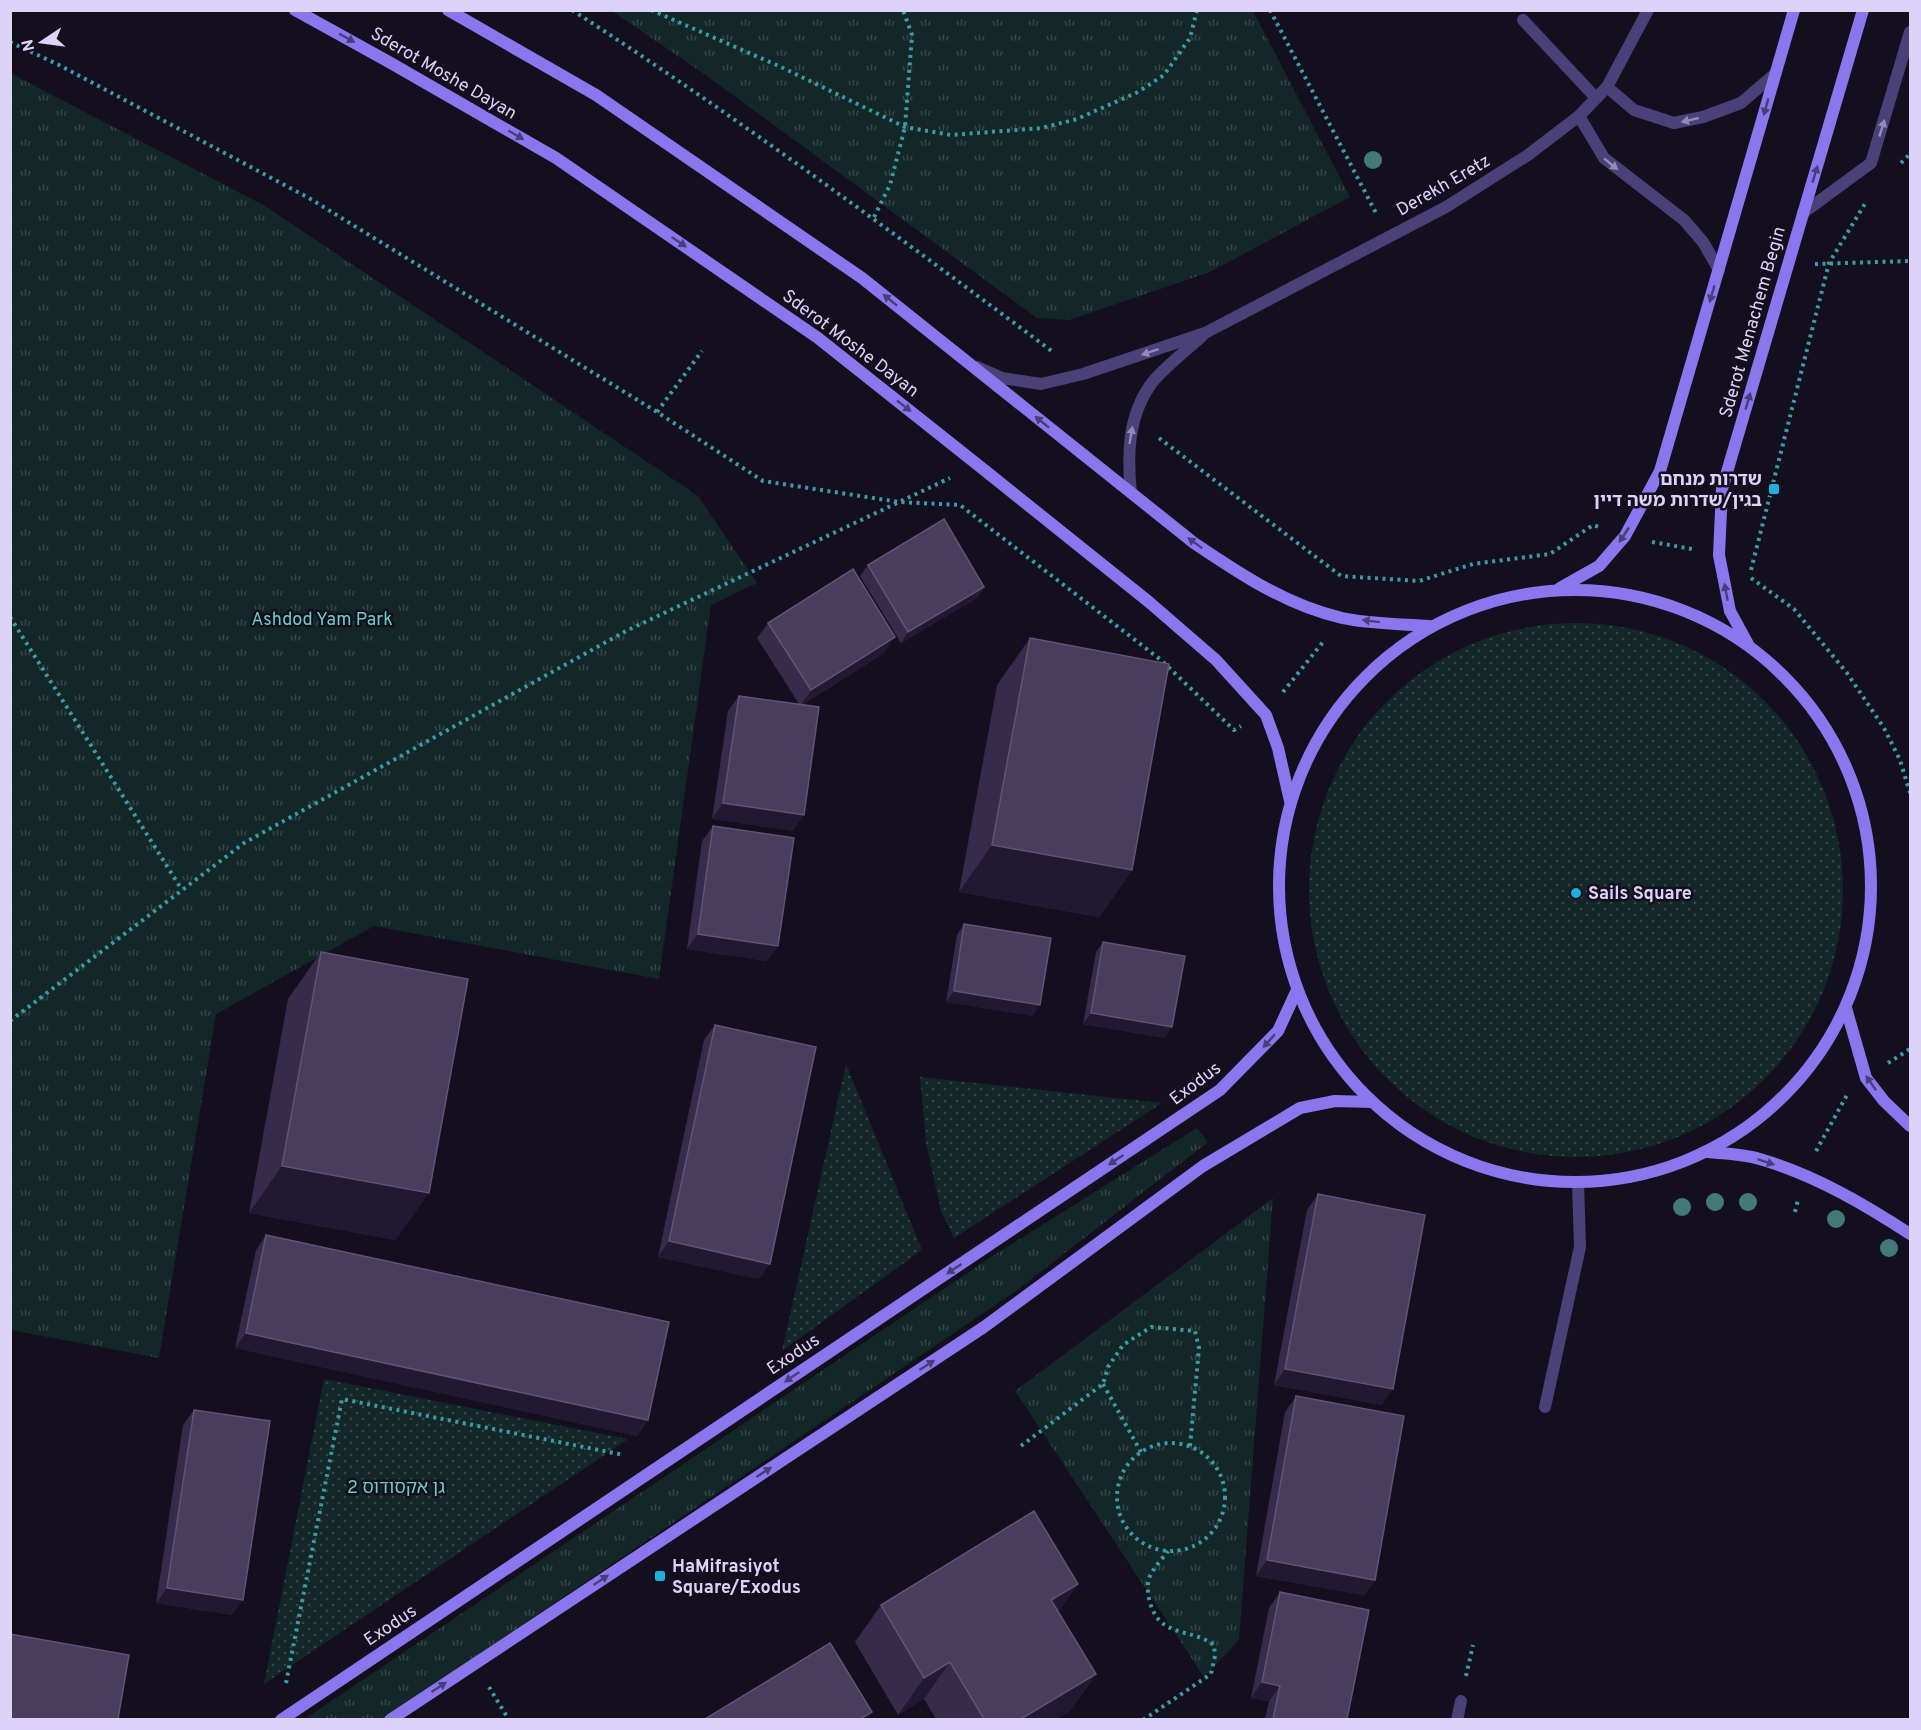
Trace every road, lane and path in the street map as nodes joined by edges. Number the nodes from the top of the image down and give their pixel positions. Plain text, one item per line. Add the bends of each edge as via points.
1 (295, 10) edge
2 (448, 10) edge
3 (572, 10) edge
4 (651, 10) edge
5 (903, 10) edge
6 (1197, 10) edge
7 (1270, 10) edge
8 (1648, 10) edge
9 (1794, 10) edge
10 (1863, 10) edge
11 (1523, 20) dead end
12 (1911, 32) edge
13 (10, 42) edge
14 (1776, 73) junction
15 (1607, 87) junction
16 (1596, 98) junction
17 (1579, 116) junction
18 (905, 127) junction
19 (1911, 154) edge
20 (1894, 170) dead end
21 (1871, 195) dead end
22 (1803, 213) junction
23 (874, 217) junction
24 (1388, 237) junction
25 (1911, 261) edge
26 (1829, 263) junction
27 (1788, 265) junction
28 (1719, 270) junction
29 (1205, 333) junction
30 (702, 351) dead end
31 (968, 363) junction
32 (1083, 374) junction
33 (657, 412) junction
34 (1134, 419) junction
35 (978, 465) junction
36 (1131, 493) junction
37 (899, 502) junction
38 (1625, 536) junction
39 (1719, 555) junction
40 (1341, 576) junction
41 (1560, 588) junction
42 (10, 617) edge
43 (1341, 618) junction
44 (1429, 626) junction
45 (1749, 645) junction
46 (1266, 715) junction
47 (1911, 793) edge
48 (1290, 801) junction
49 (182, 891) junction
50 (1297, 990) junction
51 (1845, 1008) junction
52 (10, 1021) edge
53 (1911, 1049) edge
54 (1866, 1078) junction
55 (1372, 1102) junction
56 (1911, 1126) edge
57 (1708, 1152) junction
58 (1803, 1175) junction
59 (1578, 1183) junction
60 (1795, 1212) dead end
61 (1911, 1234) edge
62 (1103, 1384) junction
63 (1545, 1407) dead end
64 (1021, 1446) dead end
65 (1190, 1446) junction
66 (1141, 1452) junction
67 (663, 1463) junction
68 (1168, 1551) junction
69 (474, 1664) junction
70 (286, 1685) dead end
71 (1461, 1701) dead end
72 (281, 1719) edge
73 (390, 1719) edge
74 (509, 1719) edge
75 (1143, 1719) edge
76 (1457, 1719) edge

1 -> 35 main road, Sderot Moshe Dayan via 556,158 818,338
31 -> 2 main road via 862,278 596,95
3 - 23 path
4 - 18 path
5 - 18 path via 912,35
6 - 18 path via 1190,38 1164,75 1138,92 1077,119 1042,128 951,135
7 - 24 path
8 - 15 street, Derekh Eretz
9 - 14 main road
22 -> 10 main road, Sderot Menachem Begin
11 - 16 street
22 -> 12 street via 1871,163
13 - 33 path via 309,198
14 -> 15 street via 1741,103 1674,123 1634,110
14 -> 28 main road
15 - 16 street, Derekh Eretz
16 - 17 street, Derekh Eretz
17 - 24 street, Derekh Eretz via 1528,155 1446,207
17 -> 28 street via 1604,158 1684,220
18 - 23 path via 890,185
19 - 20 path
21 - 26 path
22 - 27 main road, Sderot Menachem Begin
23 - 32 path
24 - 29 street, Derekh Eretz
25 - 26 path
26 - 27 path
26 - 47 path via 1750,577 1794,609 1847,673 1884,728
39 -> 27 main road, Sderot Menachem Begin via 1722,489
28 -> 38 main road via 1660,471
29 -> 32 street, Derekh Eretz
29 - 34 street, Derekh Eretz via 1151,383
30 - 33 path
31 - 32 street, Derekh Eretz via 1002,378 1041,384
36 -> 31 main road
33 - 37 path via 763,481
36 -> 34 street, Derekh Eretz via 1127,457
34 - 40 path
35 - 37 path
35 - 46 main road, Sderot Moshe Dayan via 1216,660
43 -> 36 main road via 1284,598 1242,575
37 - 46 path via 960,505 1161,660 1234,730
37 - 49 path via 626,632 244,843
38 - 39 path
38 - 40 path via 1593,525 1550,554 1473,564 1419,581
38 - 41 main road via 1599,566
45 -> 39 main road, Sderot Menachem Begin via 1730,610
40 - 43 path
41 - 44 main road via 1493,599
41 - 45 main road via 1627,592 1690,612
42 - 49 path
44 -> 43 main road
43 - 46 path
44 - 48 main road via 1368,671 1320,731
45 - 51 main road via 1792,684 1827,730 1852,782 1867,837 1871,896 1864,953
46 - 48 main road, Sderot Moshe Dayan
48 - 50 main road via 1279,864 1281,928
49 - 52 path
50 - 55 main road via 1328,1051
50 -> 67 main road, Exodus via 1278,1031 1220,1090
51 - 54 main road
51 - 57 main road via 1821,1052 1790,1092 1751,1125
53 - 54 path
56 -> 54 main road
54 - 58 path via 1846,1096
55 - 59 main road via 1420,1140 1474,1166 1532,1180
69 -> 55 main road via 984,1327 1203,1166 1300,1108 1335,1101
57 -> 58 main road via 1761,1159
57 - 59 main road via 1652,1173
58 - 60 path
58 - 61 main road
59 - 63 street via 1580,1247
62 - 64 path
62 - 65 path via 1108,1367 1123,1345 1151,1327 1195,1331 1200,1348
62 - 66 path
65 - 66 path via 1156,1445
65 - 68 path via 1214,1464 1225,1492 1224,1508 1204,1539 1184,1550
66 - 68 path via 1120,1478 1119,1511 1137,1539
67 - 70 path via 342,1399
67 - 72 main road, Exodus
68 - 75 path via 1150,1575 1148,1599 1164,1625 1203,1637 1214,1645 1215,1656 1210,1674
73 -> 69 main road
69 - 74 path
71 - 76 street

